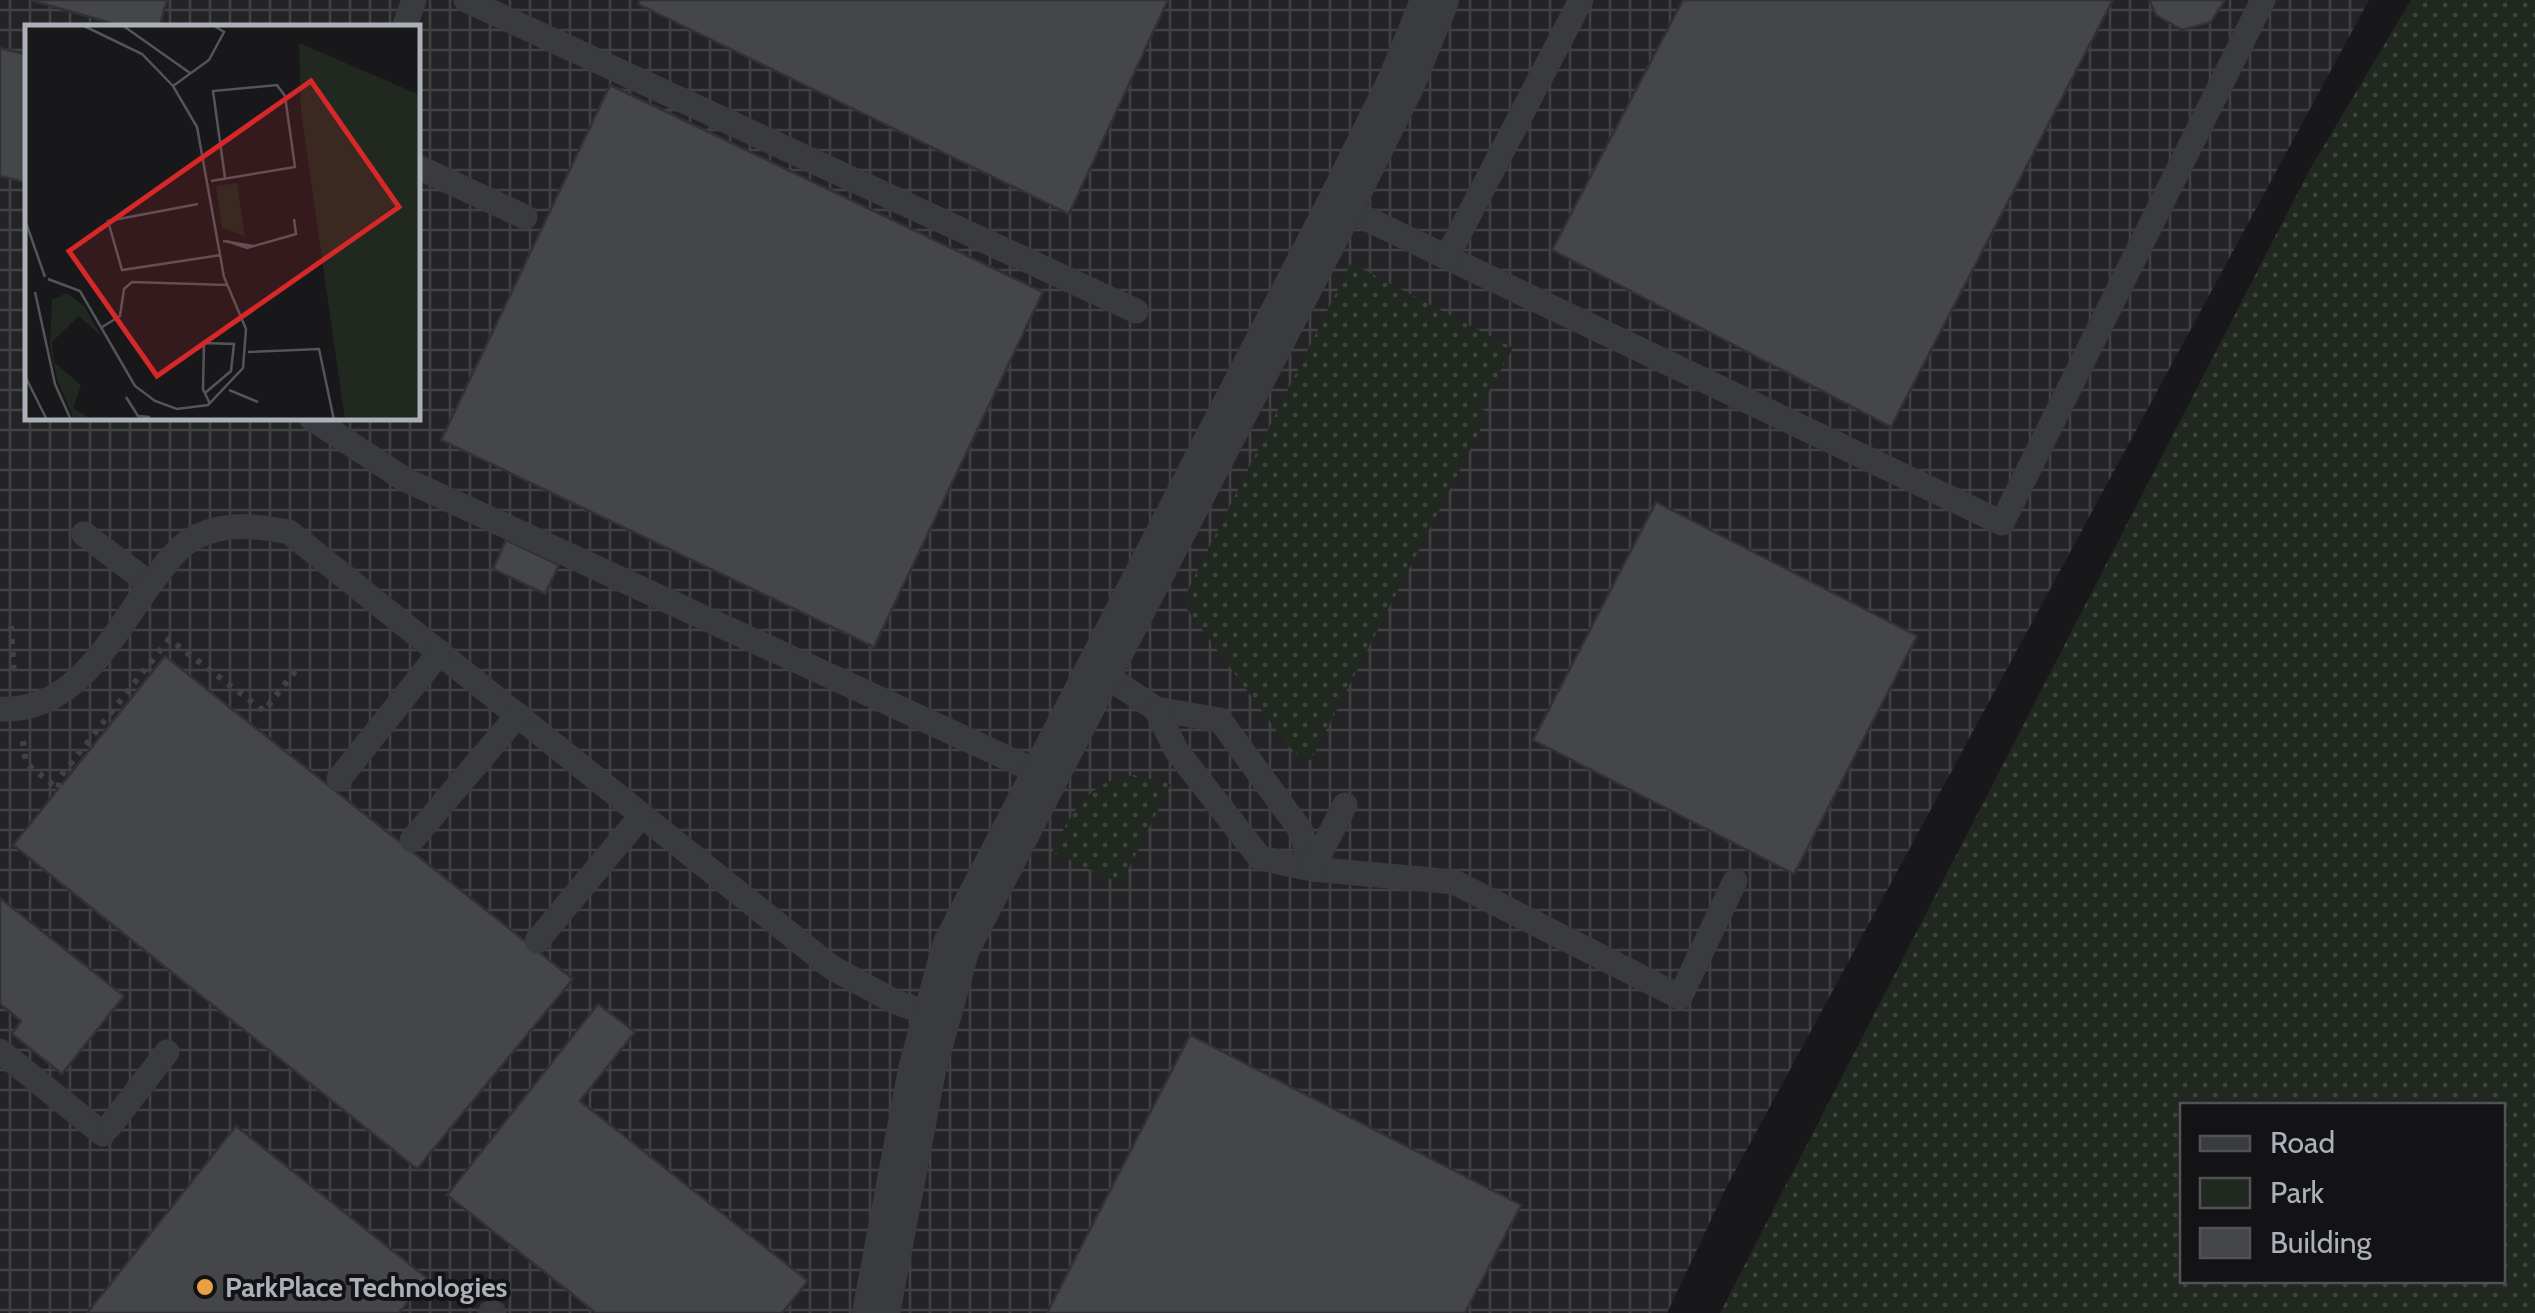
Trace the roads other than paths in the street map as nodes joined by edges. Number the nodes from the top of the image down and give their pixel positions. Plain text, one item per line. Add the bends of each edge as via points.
1 (414, 0) edge
2 (466, 0) edge
3 (1435, 0) edge
4 (1581, 0) edge
5 (2264, 0) edge
6 (405, 25) edge
7 (420, 168) edge
8 (1340, 206) junction
9 (525, 217) dead end
10 (1447, 257) junction
11 (1136, 311) dead end
12 (314, 420) edge
13 (84, 534) dead end
14 (150, 584) junction
15 (440, 652) junction
16 (1097, 670) junction
17 (0, 709) edge
18 (1156, 709) junction
19 (518, 715) junction
20 (1044, 775) junction
21 (339, 779) dead end
22 (1345, 804) dead end
23 (642, 815) junction
24 (412, 840) dead end
25 (1312, 869) junction
26 (1735, 881) dead end
27 (537, 941) dead end
28 (936, 1016) junction
29 (167, 1052) dead end
30 (3, 1059) edge
31 (876, 1313) edge

1 - 6 lane
2 - 11 lane
3 - 8 street
4 - 10 lane
5 - 10 lane via 2002,524
7 - 9 lane
8 - 10 lane
8 - 16 street
12 - 20 lane via 404,480
13 - 14 lane
14 - 15 lane via 196,536 226,527 289,532
14 - 17 lane via 77,683 42,706
15 - 19 lane
15 - 21 lane
16 - 18 lane
16 - 20 street
18 - 25 lane via 1176,750 1260,858
18 - 25 lane via 1220,720 1300,831
19 - 23 lane
19 - 24 lane
20 - 28 street via 956,947
22 - 25 lane
23 - 27 lane
23 - 28 lane via 831,967 894,1002
25 - 26 lane via 1454,882 1680,997
28 - 31 street
29 - 30 lane via 106,1131

